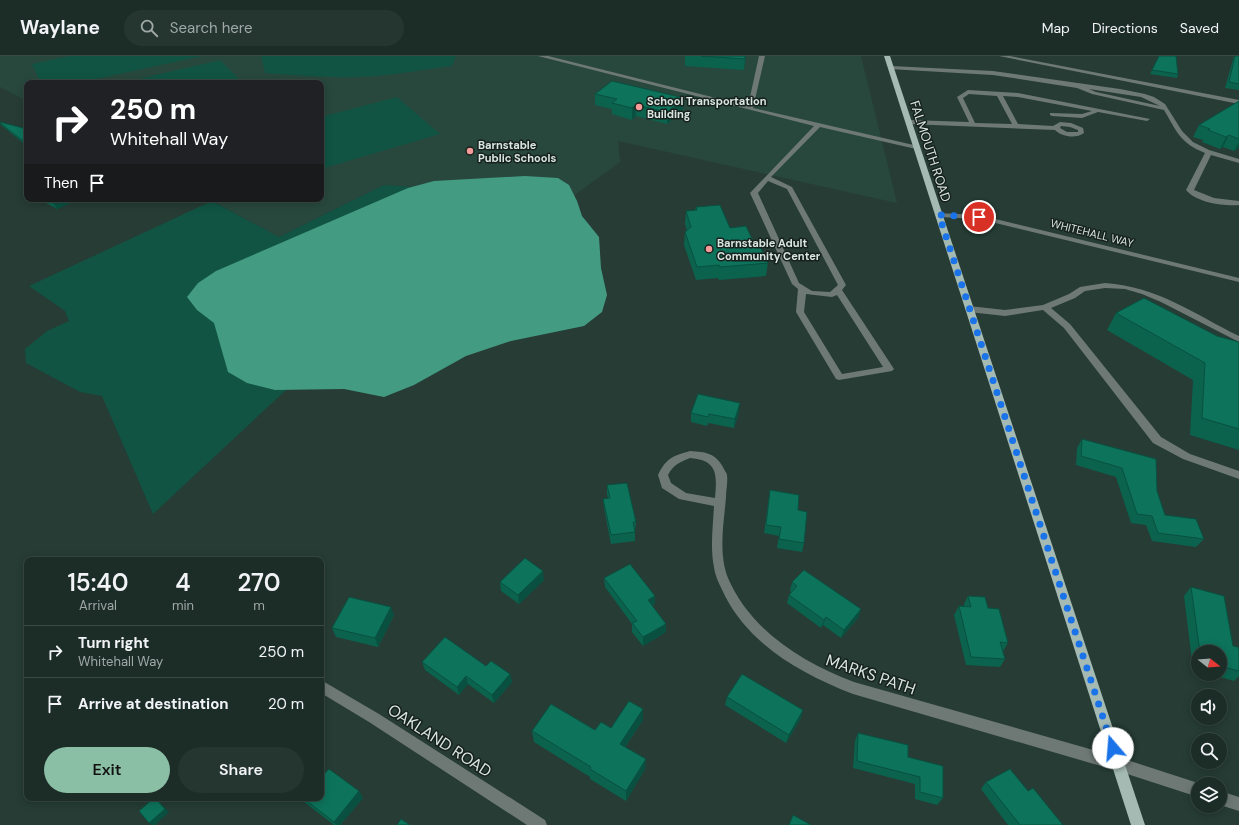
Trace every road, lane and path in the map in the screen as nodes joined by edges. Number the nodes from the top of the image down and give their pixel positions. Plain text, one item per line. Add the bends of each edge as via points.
1 (541, 56) edge
2 (762, 56) edge
3 (887, 56) edge
4 (1002, 56) edge
5 (891, 68) junction
6 (999, 94) junction
7 (1041, 99) junction
8 (1239, 102) edge
9 (750, 109) junction
10 (1097, 110) junction
11 (1052, 114) junction
12 (1147, 119) dead end
13 (909, 122) junction
14 (974, 124) junction
15 (818, 126) junction
16 (1016, 126) junction
17 (916, 148) junction
18 (1209, 152) junction
19 (1239, 161) edge
20 (767, 178) junction
21 (1239, 203) edge
22 (939, 215) junction
23 (1239, 280) edge
24 (802, 288) junction
25 (838, 289) junction
26 (1045, 308) junction
27 (969, 309) junction
28 (1239, 338) edge
29 (1239, 475) edge
30 (720, 503) junction
31 (324, 688) edge
32 (1118, 764) junction
33 (1191, 788) edge
34 (1227, 800) edge
35 (1239, 804) edge
36 (540, 825) edge
37 (1138, 825) edge

1 - 9 street
2 - 9 street
3 - 5 main road, FALMOUTH ROAD
4 - 8 street via 1050,63
5 - 13 main road, FALMOUTH ROAD
5 - 18 street via 994,73 1078,86 1166,109 1179,132 1189,142
6 - 7 street
6 - 14 street via 968,92 960,97
6 - 16 street
7 - 10 street
7 - 11 street
9 - 15 street
10 - 11 street via 1086,116
10 - 12 street
11 - 16 street via 1058,126
13 - 14 street
13 - 17 main road, FALMOUTH ROAD
14 - 16 street
15 - 17 street
15 - 20 street
17 - 22 main road, FALMOUTH ROAD
18 - 19 street
18 - 21 street via 1190,190 1217,201
20 - 24 street via 754,193 796,284
20 - 25 street via 790,188 842,285
22 - 23 street, WHITEHALL WAY via 979,217
22 - 27 main road, FALMOUTH ROAD
24 - 25 street via 810,293 832,295
24 - 25 street via 800,312 838,377 889,369
26 - 27 street via 1005,313
26 - 28 street via 1081,290 1099,286 1129,288 1168,301
26 - 29 street via 1067,326 1157,440 1193,460
27 - 32 main road, FALMOUTH ROAD
30 - 30 street, MARKS PATH via 674,492 667,486 664,478 669,464 680,456 690,455 713,462 722,475
30 - 32 street, MARKS PATH via 718,549 725,584 746,618 763,636 801,664 826,678 859,690
31 - 36 street, OAKLAND ROAD
32 - 33 street, MARKS PATH
32 - 37 main road, FALMOUTH ROAD
34 - 35 street

